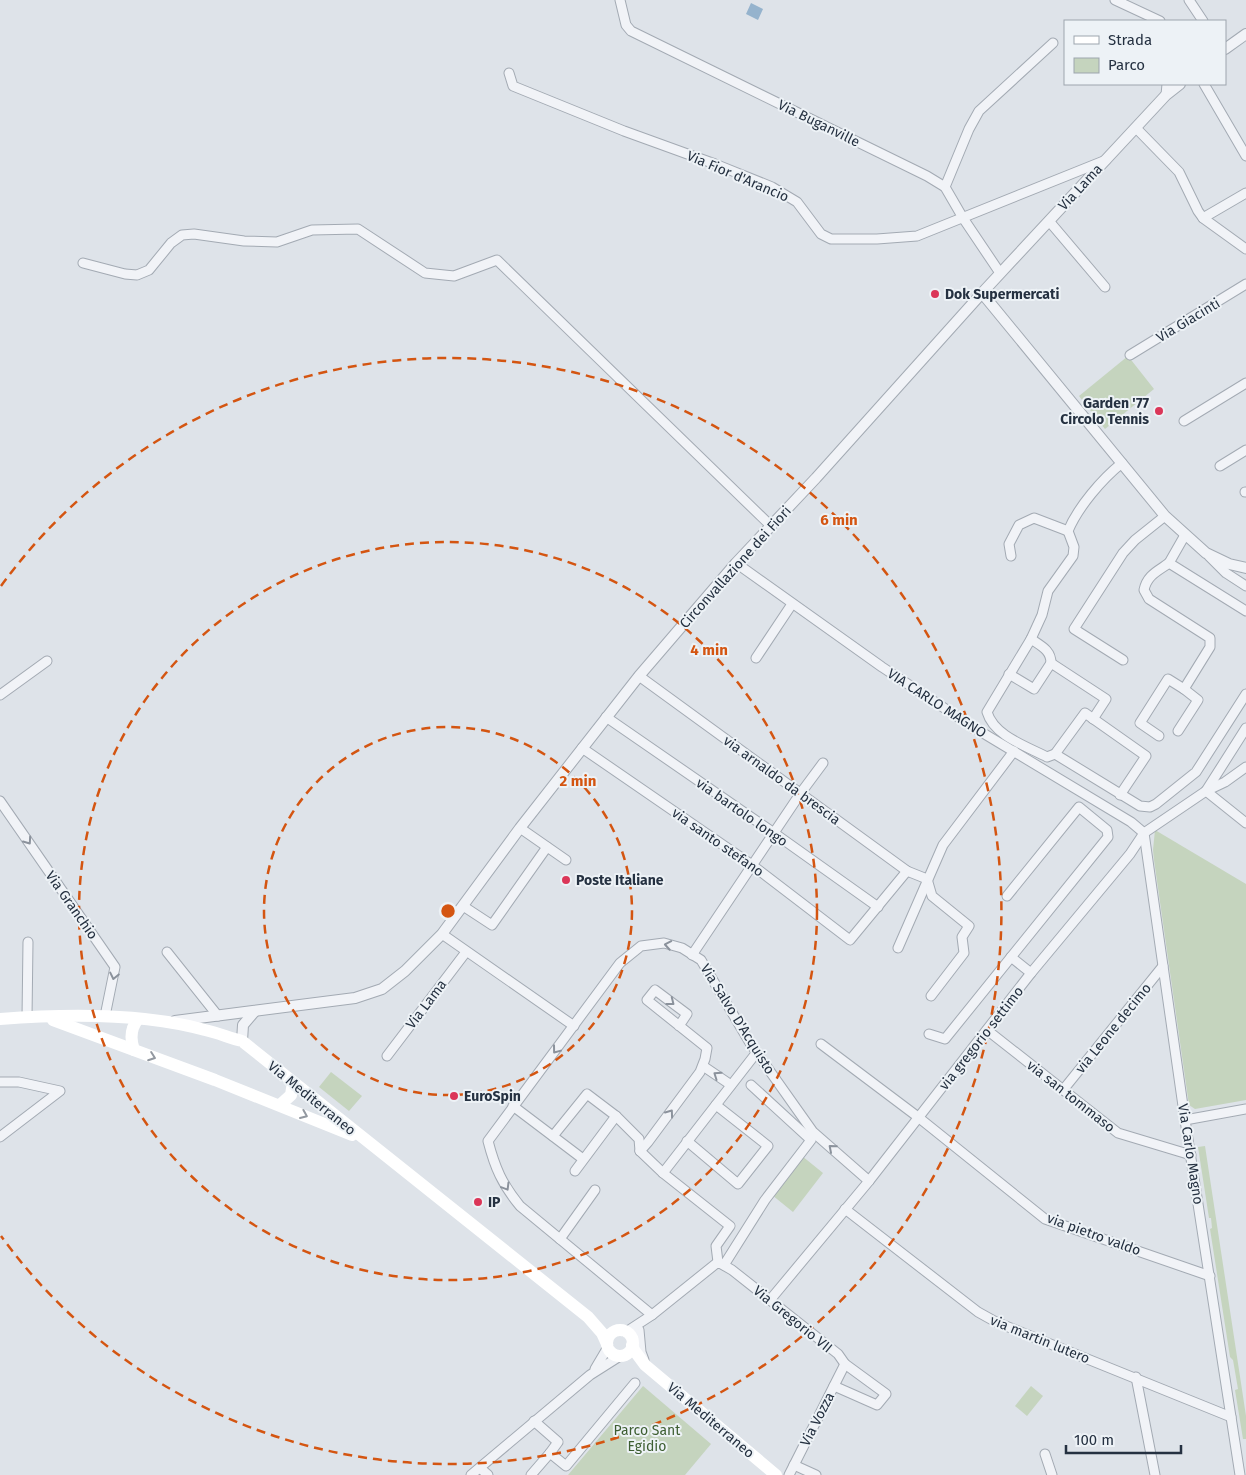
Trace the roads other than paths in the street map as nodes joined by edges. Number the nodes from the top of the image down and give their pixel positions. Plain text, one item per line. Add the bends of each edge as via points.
1 (620, 0) edge
2 (1115, 0) edge
3 (1189, 0) edge
4 (1158, 20) edge
5 (1202, 20) edge
6 (1246, 34) edge
7 (1053, 43) dead end
8 (1226, 48) edge
9 (509, 73) dead end
10 (1167, 85) edge
11 (1179, 85) edge
12 (1205, 85) edge
13 (1166, 95) junction
14 (1136, 128) junction
15 (1246, 156) edge
16 (1106, 160) junction
17 (946, 187) junction
18 (1246, 193) edge
19 (963, 218) junction
20 (1204, 218) junction
21 (1049, 221) junction
22 (1246, 249) edge
23 (84, 263) dead end
24 (1000, 273) junction
25 (1246, 284) edge
26 (1105, 287) dead end
27 (982, 293) junction
28 (1130, 355) dead end
29 (1246, 383) edge
30 (1184, 421) dead end
31 (1246, 450) edge
32 (1122, 463) junction
33 (1220, 466) dead end
34 (1165, 516) junction
35 (770, 526) junction
36 (1068, 531) junction
37 (1185, 536) junction
38 (1206, 553) junction
39 (1011, 556) dead end
40 (1169, 562) junction
41 (736, 563) junction
42 (1246, 568) edge
43 (1246, 586) edge
44 (792, 604) junction
45 (1246, 611) edge
46 (1030, 639) junction
47 (756, 658) dead end
48 (1123, 660) dead end
49 (47, 661) dead end
50 (1051, 663) junction
51 (1009, 674) junction
52 (639, 676) junction
53 (1184, 689) junction
54 (1246, 694) edge
55 (0, 695) edge
56 (606, 717) junction
57 (1093, 719) junction
58 (1246, 728) edge
59 (1178, 730) dead end
60 (1004, 734) junction
61 (1159, 736) dead end
62 (999, 742) junction
63 (582, 748) junction
64 (1014, 752) junction
65 (1054, 754) junction
66 (823, 762) dead end
67 (1246, 768) edge
68 (1110, 788) junction
69 (1206, 791) junction
70 (800, 794) junction
71 (1120, 794) junction
72 (1087, 795) junction
73 (0, 801) edge
74 (1100, 804) junction
75 (1079, 807) junction
76 (1246, 823) edge
77 (520, 828) junction
78 (774, 833) junction
79 (1144, 833) junction
80 (547, 847) junction
81 (566, 860) dead end
82 (752, 865) junction
83 (907, 871) junction
84 (928, 879) junction
85 (1008, 896) dead end
86 (463, 906) junction
87 (878, 907) junction
88 (442, 934) junction
89 (28, 942) dead end
90 (898, 948) dead end
91 (166, 952) dead end
92 (466, 952) junction
93 (692, 955) junction
94 (1011, 957) junction
95 (1163, 966) junction
96 (1031, 973) junction
97 (931, 996) dead end
98 (255, 1011) junction
99 (41, 1016) junction
100 (105, 1016) junction
101 (218, 1016) junction
102 (27, 1017) junction
103 (0, 1018) edge
104 (138, 1019) junction
105 (169, 1022) junction
106 (574, 1026) junction
107 (679, 1026) dead end
108 (987, 1030) junction
109 (929, 1034) dead end
110 (103, 1039) junction
111 (242, 1042) junction
112 (821, 1044) dead end
113 (134, 1050) junction
114 (757, 1052) junction
115 (387, 1056) dead end
116 (703, 1066) junction
117 (0, 1082) edge
118 (293, 1082) junction
119 (731, 1085) junction
120 (751, 1085) dead end
121 (1063, 1090) junction
122 (280, 1105) junction
123 (716, 1105) junction
124 (514, 1106) junction
125 (1246, 1109) edge
126 (616, 1116) junction
127 (918, 1117) junction
128 (1185, 1120) junction
129 (0, 1136) edge
130 (553, 1136) junction
131 (365, 1140) junction
132 (687, 1142) junction
133 (640, 1150) junction
134 (1191, 1155) junction
135 (583, 1159) junction
136 (575, 1170) dead end
137 (663, 1173) junction
138 (869, 1181) junction
139 (595, 1190) dead end
140 (845, 1209) junction
141 (560, 1239) junction
142 (721, 1263) junction
143 (1210, 1276) junction
144 (770, 1300) junction
145 (652, 1315) junction
146 (588, 1317) junction
147 (627, 1342) junction
148 (607, 1346) junction
149 (845, 1364) junction
150 (590, 1375) junction
151 (1136, 1377) junction
152 (635, 1383) dead end
153 (834, 1386) junction
154 (1231, 1417) junction
155 (534, 1421) junction
156 (550, 1452) junction
157 (1045, 1454) dead end
158 (794, 1465) junction
159 (480, 1468) junction
160 (471, 1475) edge
161 (488, 1475) edge
162 (531, 1475) edge
163 (776, 1475) edge
164 (789, 1475) edge
165 (816, 1475) edge
166 (1052, 1475) edge
167 (1155, 1475) edge
168 (1240, 1475) edge

1 - 17 street, Via Buganville via 626,25 631,31
2 - 4 street
3 - 5 street
6 - 8 street
7 - 17 street via 979,111
9 - 19 street, Via Fior d'Arancio via 513,86 772,187 797,202 825,237 910,238
10 - 13 street
11 - 13 street, Via Lama
12 - 15 street
13 - 14 street, Via Lama
14 - 16 street, Via Lama
14 - 20 street via 1179,172
16 - 19 street, Via Fior d'Arancio
16 - 21 street, Via Lama
17 - 19 street
18 - 20 street
19 - 24 street
20 - 22 street
21 - 24 street, Via Lama
21 - 26 street
23 - 35 street via 137,275 149,270 182,235 276,242 312,230 358,229 425,273 454,276 497,260
24 - 27 street, Via Lama
25 - 28 street, Via Giacinti
27 - 32 street
27 - 35 street, Circonvallazione dei Fiori
29 - 30 street
31 - 33 street
32 - 34 street
32 - 36 street via 1096,489
34 - 37 street
34 - 48 street via 1123,552 1074,629
35 - 41 street, Circonvallazione dei Fiori
36 - 39 street via 1034,518 1019,525 1009,544
36 - 46 street via 1074,548 1073,556 1048,591 1042,616
37 - 38 street
37 - 40 street
38 - 42 street
38 - 43 street via 1226,573
40 - 45 street
40 - 53 street via 1152,574 1144,590 1149,599 1210,638 1210,647
41 - 44 street, VIA CARLO MAGNO
41 - 52 street, Circonvallazione dei Fiori
44 - 47 street
44 - 62 street, VIA CARLO MAGNO
46 - 50 street via 1047,650
46 - 51 street
49 - 55 street
50 - 51 street via 1034,690
50 - 57 street via 1106,699
51 - 60 street via 987,712 990,721
52 - 56 street, Circonvallazione dei Fiori
52 - 70 street, via arnaldo da brescia
53 - 59 street via 1198,700
53 - 61 street via 1168,679 1140,723
54 - 71 street via 1196,772 1156,804 1140,806
56 - 63 street, Circonvallazione dei Fiori
56 - 78 street, via bartolo longo
57 - 65 street via 1084,713
57 - 71 street via 1146,756
58 - 69 street
60 - 62 street
60 - 65 street via 1047,757
62 - 64 street, VIA CARLO MAGNO
63 - 77 street, Circonvallazione dei Fiori
63 - 82 street, via santo stefano
64 - 72 street, VIA CARLO MAGNO
64 - 84 street via 943,845
65 - 68 street
66 - 70 street
67 - 69 street, via gregorio settimo
68 - 71 street
68 - 74 street
69 - 76 street
69 - 79 street, via gregorio settimo
70 - 78 street
70 - 83 street, via arnaldo da brescia
72 - 74 street, VIA CARLO MAGNO
72 - 75 street
73 -> 100 street, Via Granchio via 115,968
74 - 79 street, VIA CARLO MAGNO
75 - 85 street
75 - 94 street via 1108,830 1108,837
77 - 80 street
77 - 86 street, Circonvallazione dei Fiori
78 - 82 street
78 - 87 street, via bartolo longo
79 - 95 street, Via Carlo Magno
79 - 96 street, via gregorio settimo
80 - 81 street
80 - 86 street via 492,925
82 - 87 street, via santo stefano via 850,940
82 - 93 street
83 - 84 street, via arnaldo da brescia
83 - 87 street
84 - 90 street
84 - 97 street via 932,896 969,926 962,937 964,953
86 - 88 street, Circonvallazione dei Fiori
88 - 92 street
88 - 98 street, Circonvallazione dei Fiori via 382,989 355,998
89 - 102 street
91 - 101 street
92 - 106 street
92 - 115 street, Via Lama
93 -> 106 street, Via Salvo D'Acquisto via 664,943 641,946 620,963
93 - 114 street, Via Salvo D'Acquisto via 701,960
94 - 96 street
94 - 109 street via 945,1039
95 - 121 street, via Leone decimo
95 - 128 street, Via Carlo Magno
96 - 108 street, via gregorio settimo
98 - 101 street, Circonvallazione dei Fiori
98 - 111 street via 243,1025
99 - 100 main road, Via Mediterraneo
99 - 102 main road
99 - 110 main road, Via Mediterraneo
100 - 104 main road, Via Mediterraneo
100 - 110 main road via 100,1027
101 - 105 street, Circonvallazione dei Fiori
102 - 103 main road
104 - 105 main road, Via Mediterraneo
104 - 113 main road via 131,1031
105 - 111 main road, Via Mediterraneo via 205,1029
106 -> 124 street, Via Salvo D'Acquisto
116 -> 107 street via 706,1048
108 - 121 street, via san tommaso
108 - 127 street, via gregorio settimo
110 - 113 main road, Via Mediterraneo
111 - 118 main road, Via Mediterraneo
112 - 127 street, via pietro valdo
113 -> 122 main road, Via Mediterraneo
114 - 119 street
138 -> 114 street, Via Salvo D'Acquisto via 813,1132
119 -> 116 street
133 -> 116 street
117 - 129 street via 18,1082 60,1092
118 - 122 main road via 291,1095
118 - 131 main road, Via Mediterraneo
119 - 123 street
120 - 142 street via 811,1140
121 - 134 street, via san tommaso via 1118,1133
122 -> 131 main road, Via Mediterraneo
123 - 132 street
123 - 132 street via 768,1146 738,1184
124 - 130 street
124 -> 141 street, Via Salvo D'Acquisto via 488,1141 497,1169 506,1189 520,1206
125 - 128 street
126 - 130 street via 587,1094
126 - 133 street via 639,1139
126 - 135 street
127 - 138 street, via gregorio settimo
127 - 143 street, via pietro valdo via 1046,1219
128 - 134 street, Via Carlo Magno
130 - 135 street
131 - 146 main road
132 - 137 street
133 - 137 street
134 - 143 street, Via Carlo Magno
135 - 136 street
137 - 142 street via 730,1226 716,1246
138 - 140 street, via gregorio settimo
139 - 141 street
140 - 144 street, via gregorio settimo
140 - 151 street, via martin lutero via 978,1312
141 - 145 street, Via Salvo D'Acquisto
142 - 144 street, Via Gregorio VII
142 - 145 street
143 - 154 street, Via Carlo Magno
144 - 149 street, Via Gregorio VII via 838,1354
145 - 147 street
145 - 147 street
146 - 147 main road
146 - 148 main road via 602,1333
147 - 148 main road via 608,1338
147 - 148 main road via 614,1354
147 - 150 street
147 - 163 main road, Via Mediterraneo via 645,1365
148 - 150 street
149 - 153 street, Via Vozza
149 - 153 street, Via Gregorio VII via 886,1394 877,1404
150 - 155 street
151 - 154 street, via martin lutero
151 - 167 street
152 - 156 street via 566,1466
153 - 158 street, Via Vozza
154 - 168 street, Via Carlo Magno
155 - 156 street via 558,1442
155 - 159 street
156 - 162 street
157 - 166 street
158 - 164 street, Via Vozza
158 - 165 street
159 - 160 street
159 - 161 street

